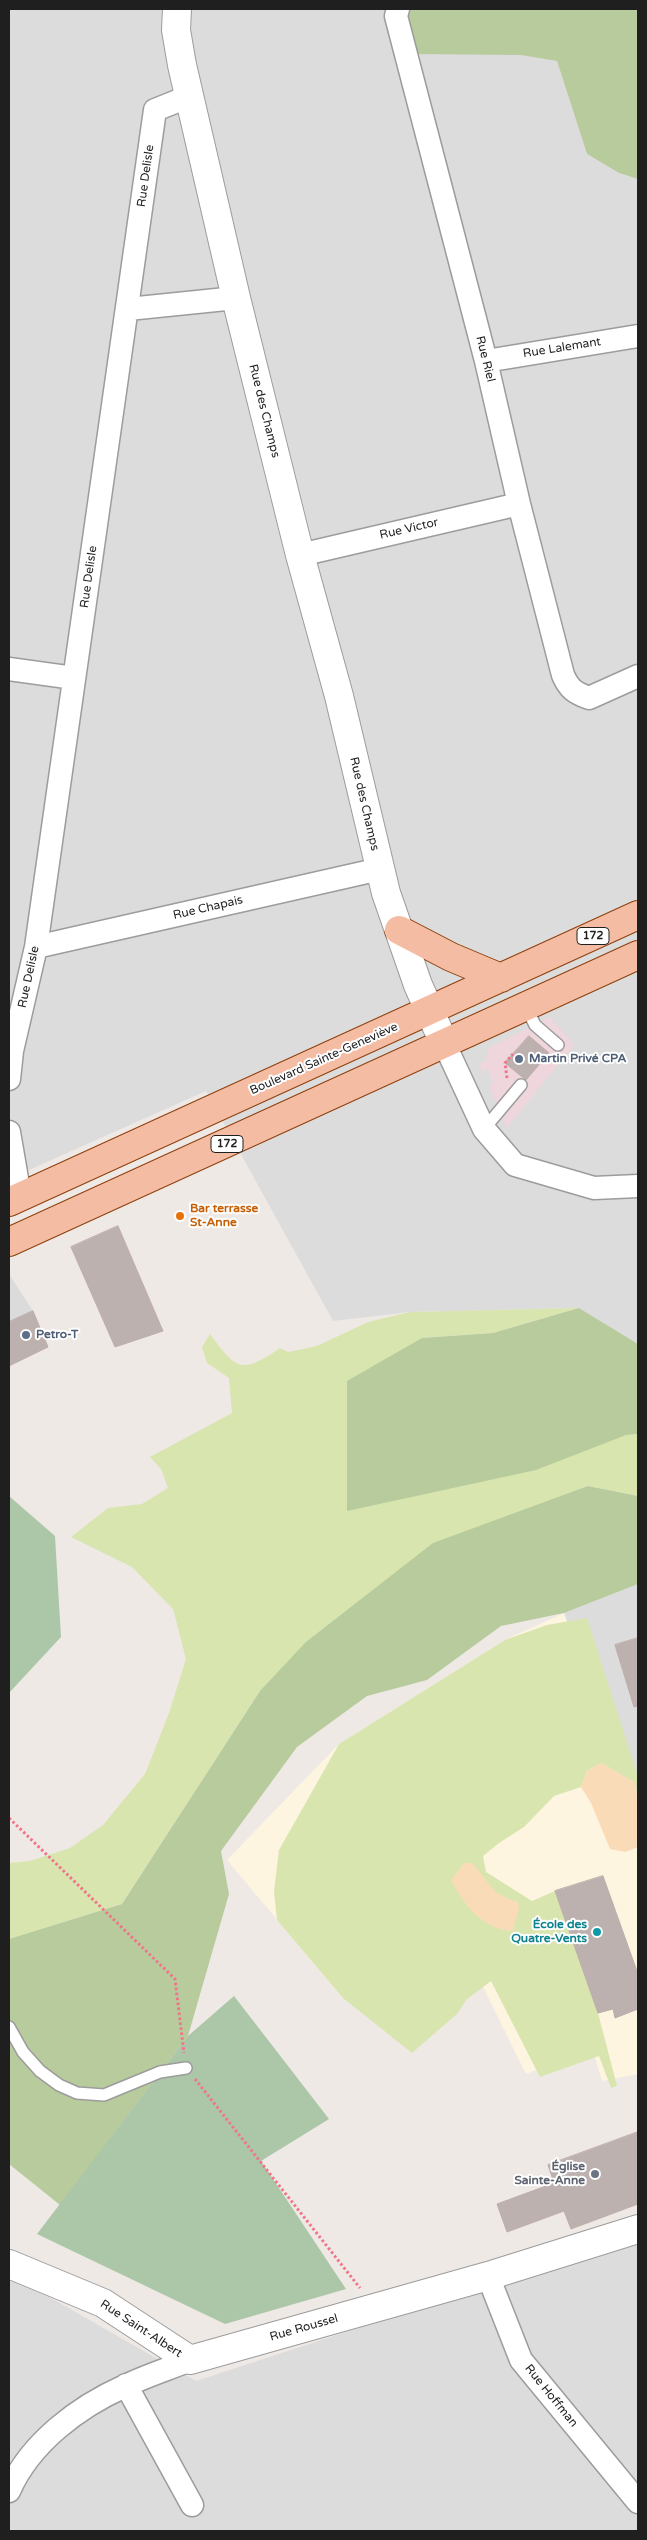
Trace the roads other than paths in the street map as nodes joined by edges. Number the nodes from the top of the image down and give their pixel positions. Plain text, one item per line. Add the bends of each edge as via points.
1 (177, 9) edge
2 (394, 11) edge
3 (190, 96) junction
4 (236, 298) junction
5 (128, 309) junction
6 (638, 336) edge
7 (486, 361) junction
8 (519, 504) junction
9 (300, 555) junction
10 (9, 668) edge
11 (638, 676) edge
12 (74, 678) junction
13 (380, 869) junction
14 (638, 915) edge
15 (399, 930) junction
16 (36, 947) junction
17 (638, 955) edge
18 (501, 978) junction
19 (526, 1007) junction
20 (429, 1011) junction
21 (445, 1045) junction
22 (558, 1045) dead end
23 (9, 1079) edge
24 (521, 1085) dead end
25 (484, 1128) junction
26 (9, 1132) edge
27 (638, 1186) edge
28 (14, 1199) edge
29 (9, 1242) edge
30 (9, 2027) edge
31 (186, 2068) road end
32 (638, 2229) edge
33 (9, 2264) edge
34 (488, 2276) junction
35 (190, 2360) junction
36 (126, 2385) junction
37 (9, 2491) edge
38 (638, 2502) edge
39 (192, 2505) dead end

1 - 3 street, Rue des Champs via 176,30
2 - 7 street, Rue Riel
3 - 4 street, Rue des Champs
3 - 5 street, Rue Delisle via 155,110
4 - 5 street
4 - 9 street, Rue des Champs
5 - 12 street, Rue Delisle
6 - 7 street, Rue Lalemant
7 - 8 street, Rue Riel
8 - 9 street, Rue Victor
8 - 11 street, Rue Riel via 568,687 589,698
9 - 13 street, Rue des Champs via 339,696
10 - 12 street
12 - 16 street, Rue Delisle
13 - 15 street, Rue des Champs
13 - 16 street, Rue Chapais
14 - 18 main road, Boulevard Sainte-Geneviève / 172
15 - 18 main road via 446,955
15 - 20 street, Rue des Champs
16 - 23 street, Rue Delisle via 12,1051
17 - 19 main road, 172
18 - 20 main road, Boulevard Sainte-Geneviève / 172
19 - 21 main road, 172
19 - 22 lane via 535,1024
20 - 21 street, Rue des Champs
20 - 28 main road, Boulevard Sainte-Geneviève / 172
21 - 25 street, Rue des Champs
21 - 29 main road, 172
24 - 25 lane
25 - 27 street, Rue des Champs via 515,1165 594,1188
26 - 28 street
30 - 31 lane via 23,2052 40,2072 77,2093 104,2094 160,2072
32 - 34 street, Rue Roussel
33 - 35 street, Rue Saint-Albert via 103,2302
34 - 35 street, Rue Roussel
34 - 38 street, Rue Hoffman via 521,2360
35 - 36 street, Rue Roussel
36 - 37 street, Rue Roussel via 96,2400 49,2436 18,2469
36 - 39 street

